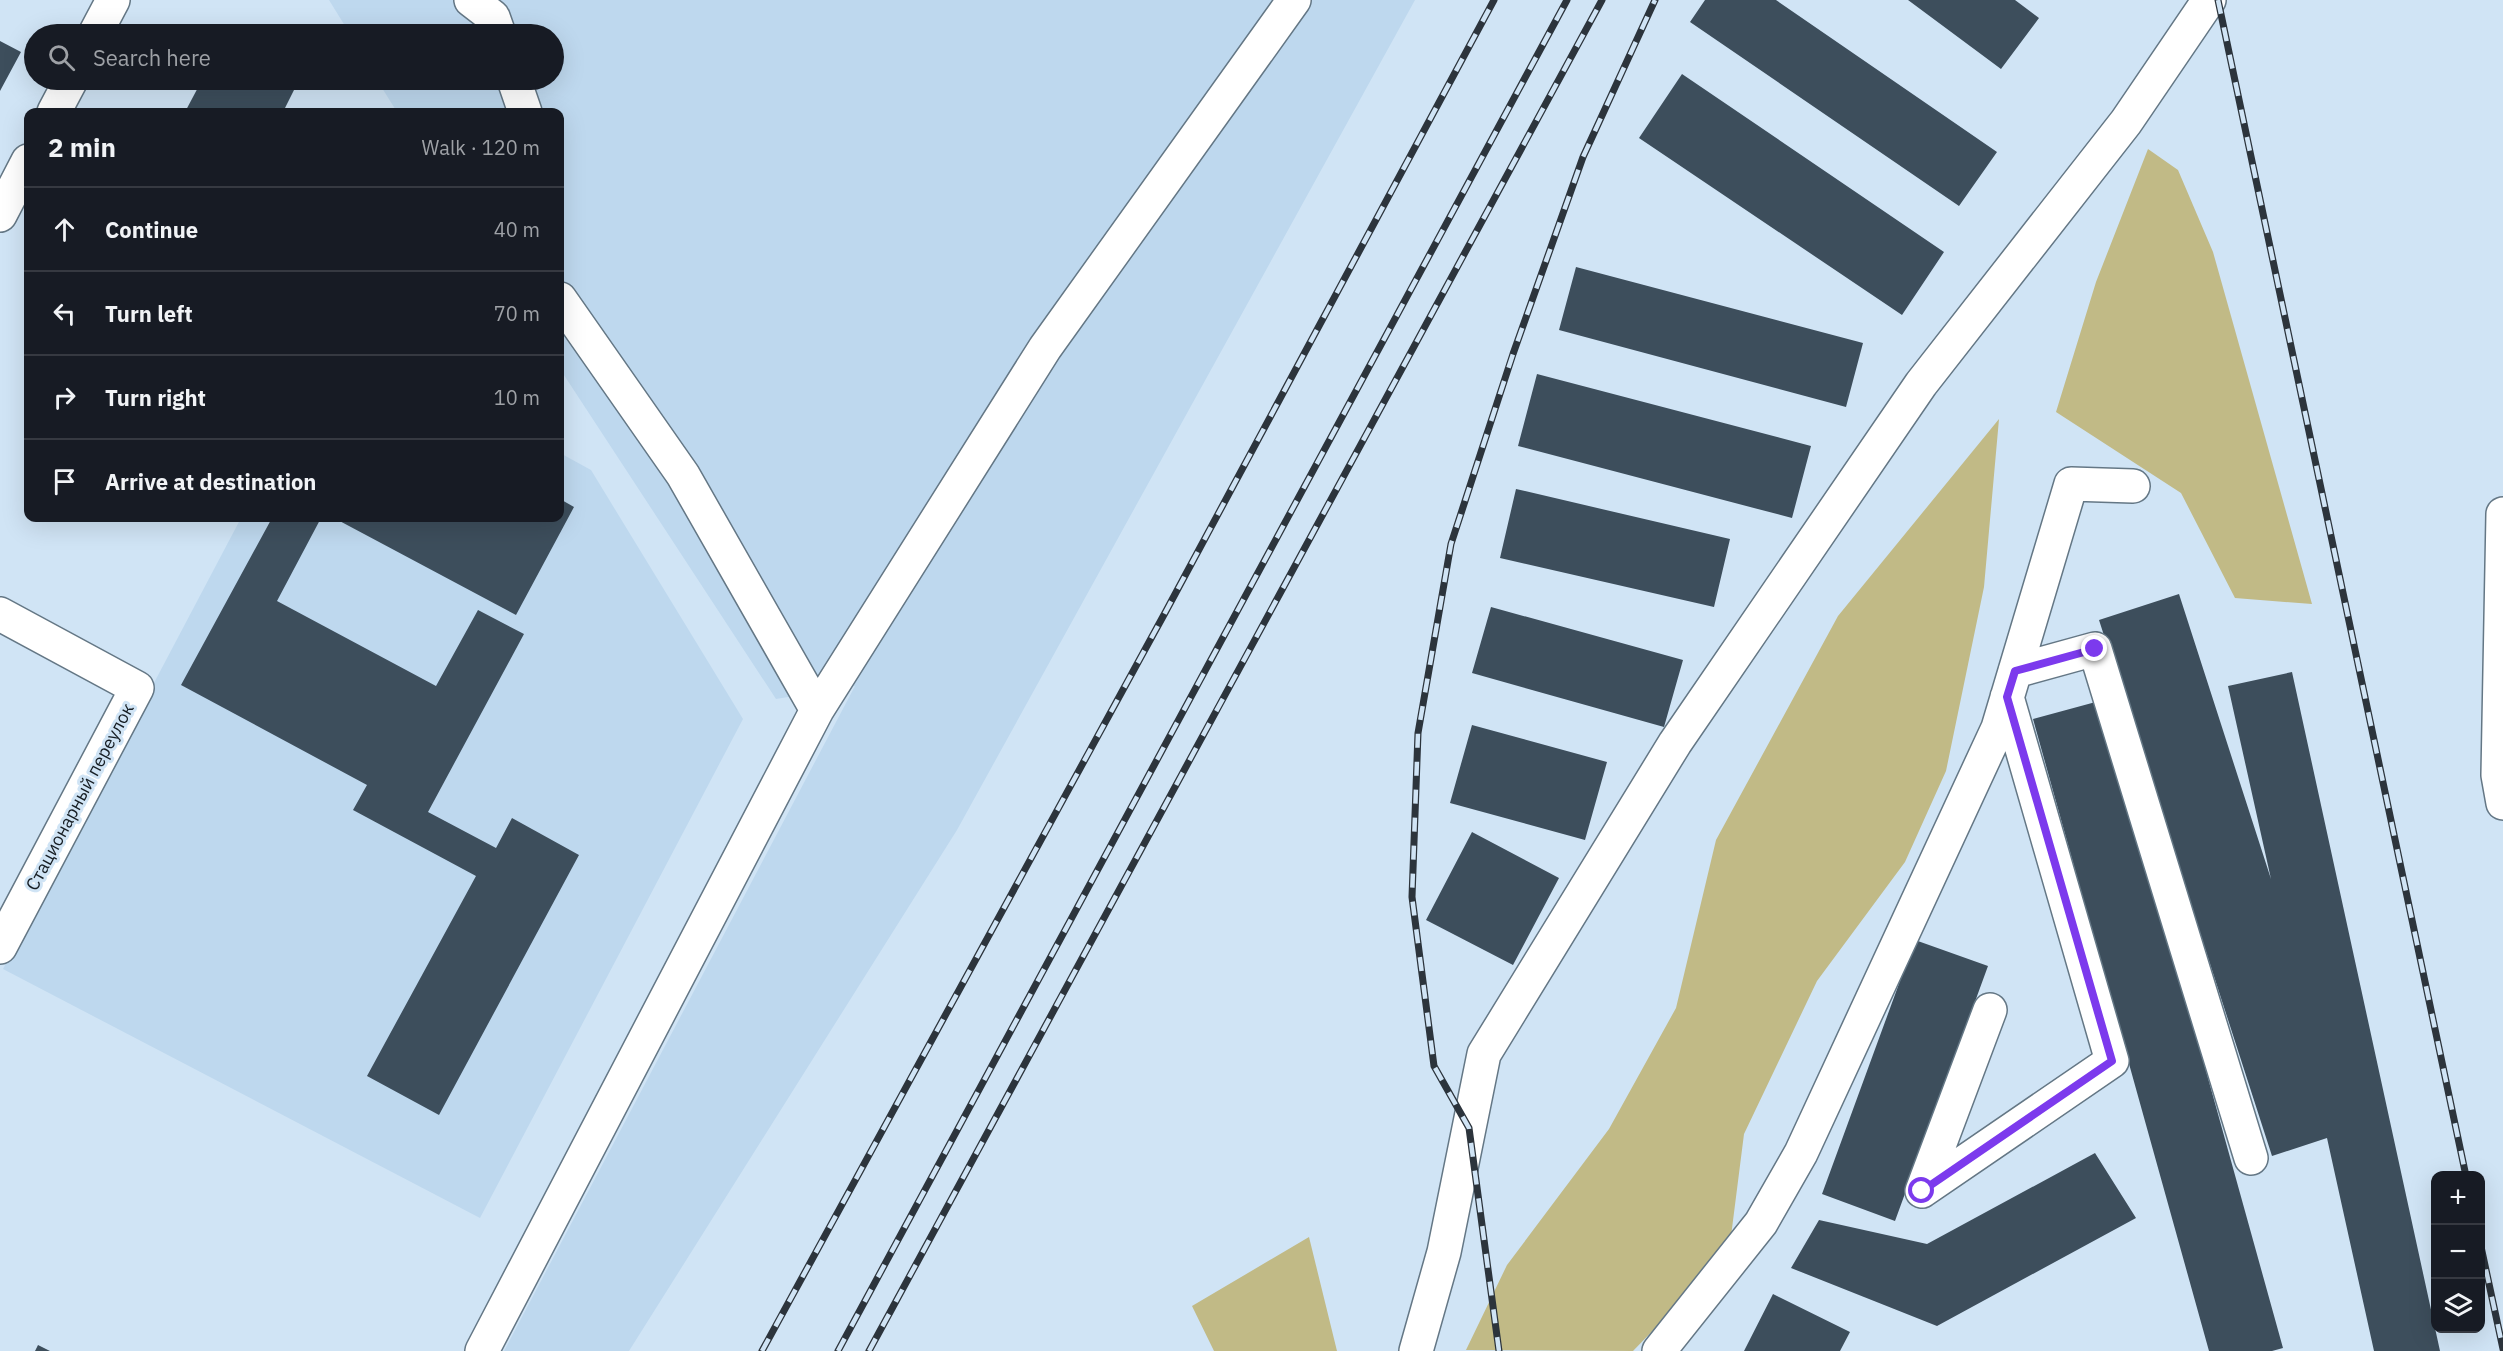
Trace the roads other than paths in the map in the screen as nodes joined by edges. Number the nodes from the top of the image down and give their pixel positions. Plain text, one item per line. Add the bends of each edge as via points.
1 (113, 0) edge
2 (471, 0) edge
3 (1294, 0) edge
4 (2209, 0) edge
5 (100, 24) edge
6 (495, 24) edge
7 (66, 90) edge
8 (517, 90) edge
9 (56, 108) edge
10 (524, 108) edge
11 (24, 169) edge
12 (0, 215) edge
13 (564, 305) edge
14 (2133, 486) dead end
15 (2503, 514) edge
16 (0, 614) edge
17 (2011, 684) junction
18 (817, 710) junction
19 (2501, 785) edge
20 (0, 947) edge
21 (1990, 1010) dead end
22 (2251, 1158) dead end
23 (482, 1351) edge
24 (1416, 1351) edge
25 (1659, 1351) edge

1 - 5 street
2 - 6 street via 493,17
3 - 18 street via 1046,348
4 - 24 street via 2126,122 1908,404 1675,743 1484,1054 1444,1252
7 - 9 street
8 - 10 street
11 - 12 street
13 - 18 street via 683,475
14 - 17 street via 2071,484
15 - 19 street
16 - 20 street, Стационарный переулок via 137,687
17 - 21 street via 2112,1061 1922,1191
17 - 22 street via 2095,649
17 - 25 street via 1998,728 1801,1153 1761,1223
18 - 23 street

